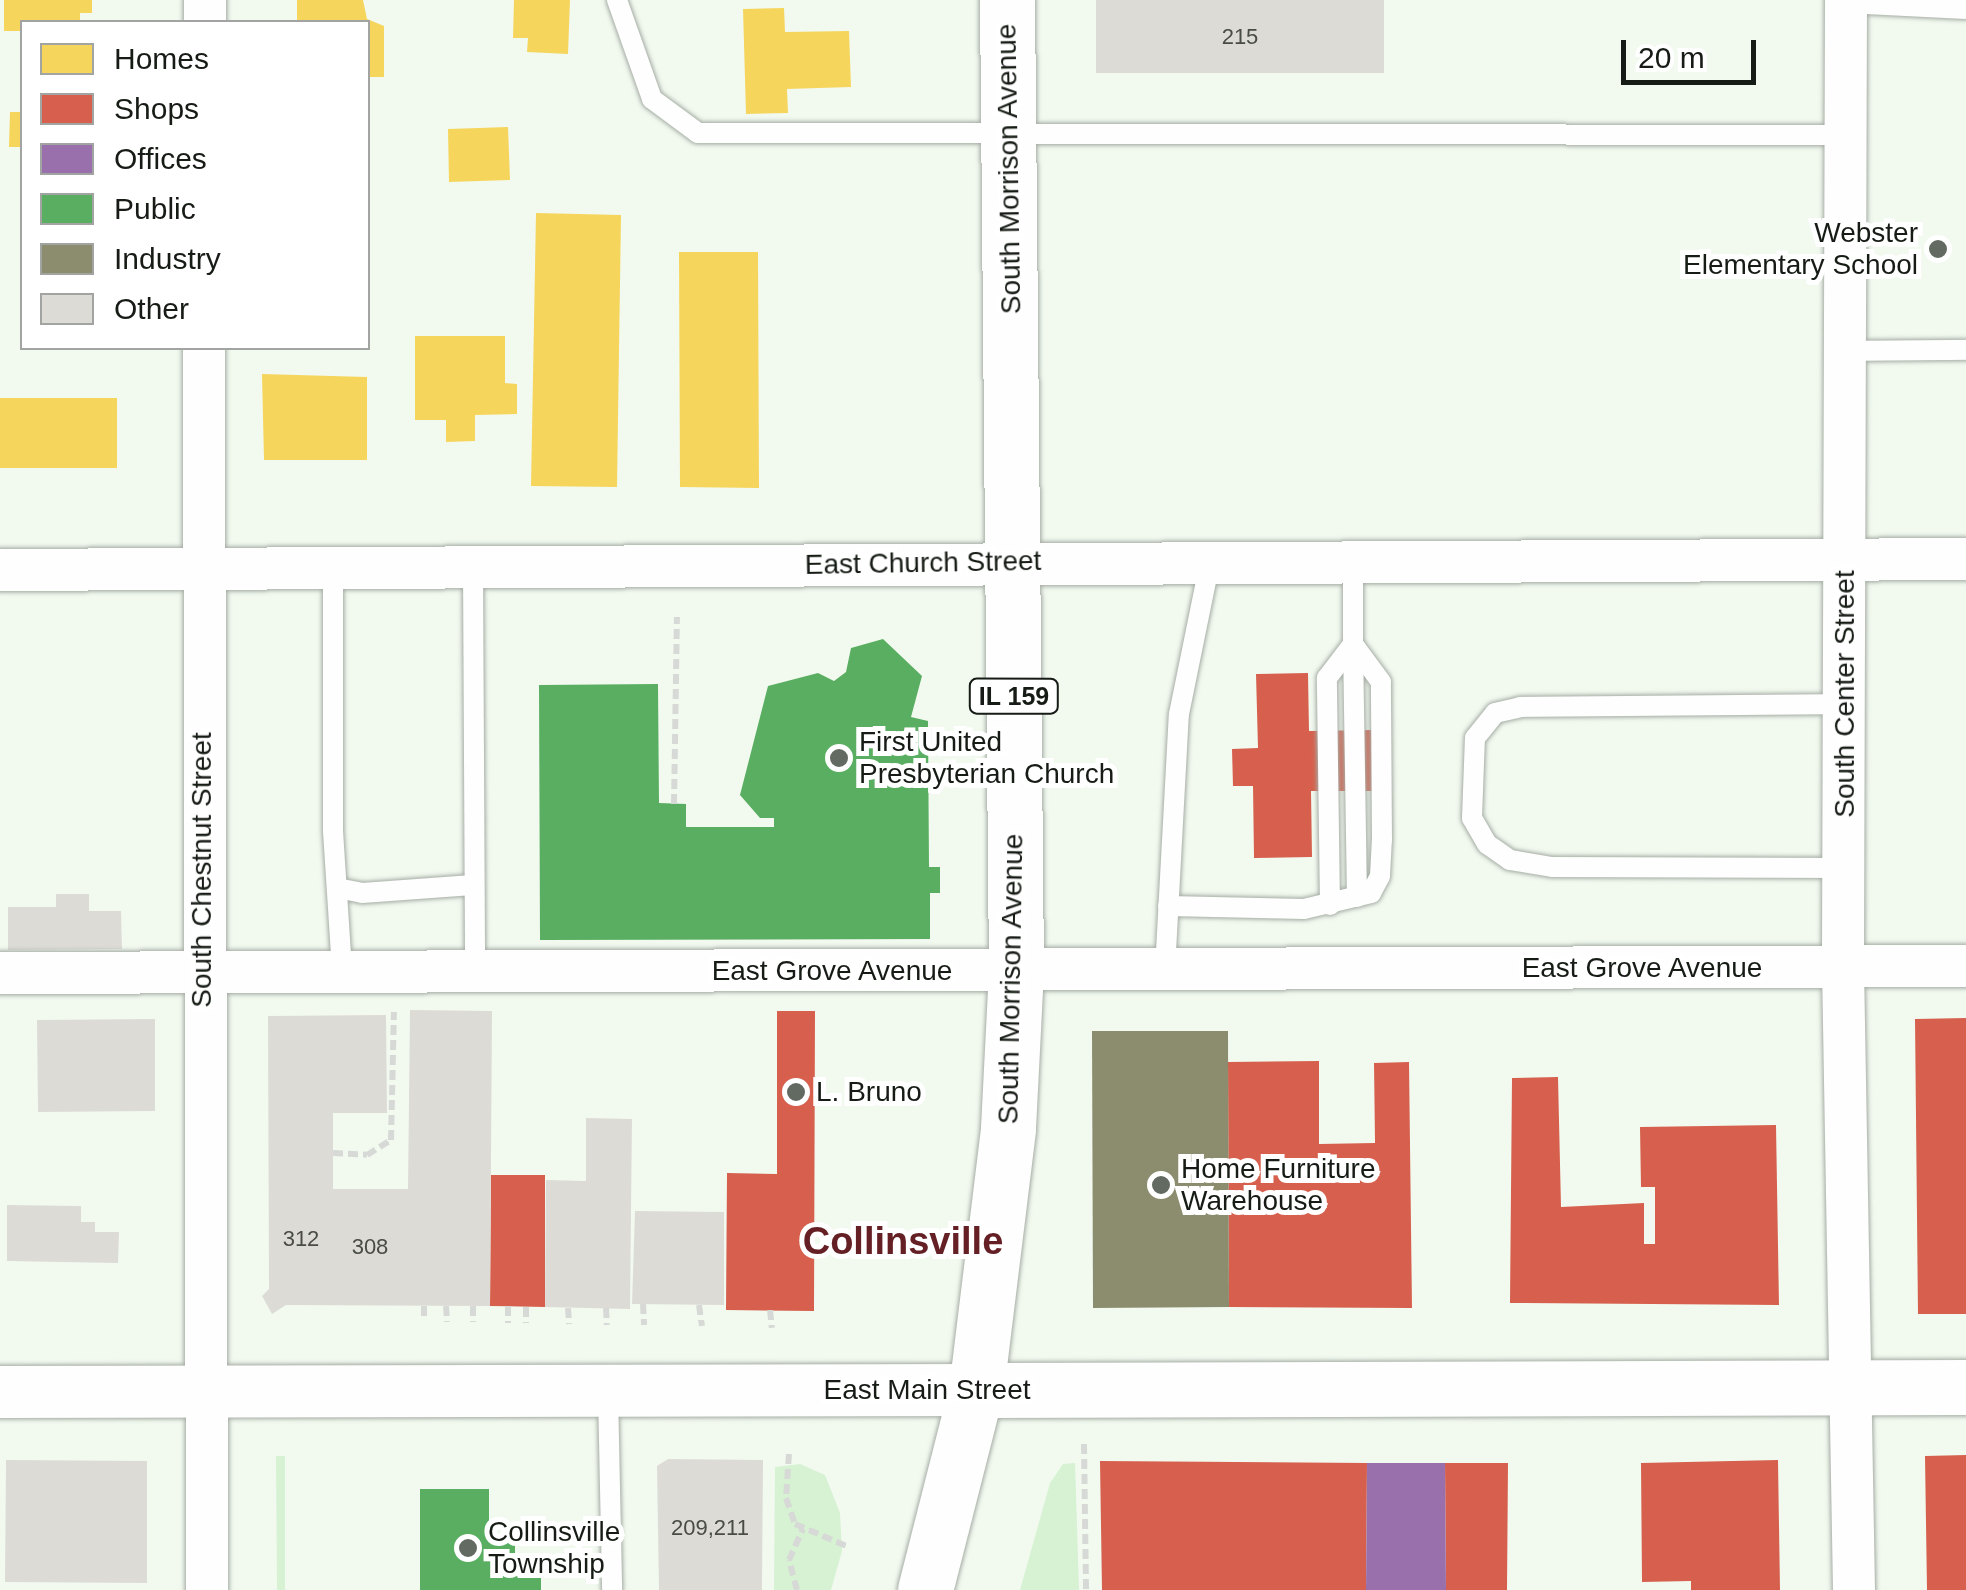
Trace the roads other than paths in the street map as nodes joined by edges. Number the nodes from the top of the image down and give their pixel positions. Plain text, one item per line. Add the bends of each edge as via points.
1 (617, 0) edge
2 (1007, 0) edge
3 (1846, 2) edge
4 (1966, 9) edge
5 (1844, 135) junction
6 (1008, 137) junction
7 (204, 350) edge
8 (1966, 350) edge
9 (1844, 352) junction
10 (1846, 557) junction
11 (1353, 560) junction
12 (1966, 560) edge
13 (1210, 561) junction
14 (1012, 562) junction
15 (473, 567) junction
16 (333, 568) junction
17 (0, 570) edge
18 (203, 570) junction
19 (1353, 644) junction
20 (1845, 704) junction
21 (1844, 868) junction
22 (473, 885) junction
23 (337, 888) junction
24 (1330, 904) junction
25 (1168, 906) junction
26 (1843, 966) junction
27 (1966, 966) edge
28 (1165, 970) junction
29 (202, 971) junction
30 (474, 971) junction
31 (342, 972) junction
32 (1016, 972) junction
33 (0, 973) edge
34 (1966, 1387) edge
35 (1854, 1388) junction
36 (608, 1390) junction
37 (976, 1390) junction
38 (0, 1392) edge
39 (205, 1392) junction
40 (207, 1590) edge
41 (612, 1590) edge
42 (925, 1590) edge
43 (1854, 1590) edge

1 - 6 lane via 652,99 698,133
2 - 6 main road, South Morrison Avenue / IL 159
3 - 4 lane
3 - 5 street, South Center Street
5 - 6 lane
5 - 9 street, South Center Street
6 - 14 main road, South Morrison Avenue / IL 159
7 - 18 street, South Chestnut Street
8 - 9 lane
9 - 10 street, South Center Street
10 - 11 street, East Church Street
10 - 12 street, East Church Street
10 - 20 street, South Center Street
11 - 13 street, East Church Street
11 - 19 lane
13 - 14 street, East Church Street
13 - 25 lane via 1179,714
14 - 15 street, East Church Street
14 - 32 main road, South Morrison Avenue / IL 159
15 - 16 street, East Church Street
15 - 22 lane
16 - 18 street, East Church Street
16 - 23 lane
17 - 18 street, East Church Street
18 - 29 street, South Chestnut Street
19 - 24 lane via 1327,678
19 - 24 lane via 1381,682 1380,876 1371,893
20 - 21 street, South Center Street
20 - 21 lane via 1520,707 1495,713 1475,738 1472,818 1486,844 1510,860 1552,866
21 - 26 street, South Center Street
22 - 23 lane via 379,893
22 - 30 lane
23 - 31 lane
24 - 25 lane
25 - 28 lane
26 - 27 street, East Grove Avenue
26 - 28 street, East Grove Avenue
26 - 35 street, South Center Street
28 - 32 street, East Grove Avenue
29 - 31 street, East Grove Avenue
29 - 33 street, East Grove Avenue
29 - 39 street, South Chestnut Street
30 - 31 street, East Grove Avenue
30 - 32 street, East Grove Avenue
32 - 37 main road, South Morrison Avenue / IL 159 via 1008,1128
34 - 35 main road, East Main Street
35 - 37 main road, East Main Street
35 - 43 street, South Center Street
36 - 37 street, East Main Street
36 - 39 street, East Main Street
36 - 41 lane
37 - 42 main road, South Morrison Avenue / IL 159
38 - 39 street, East Main Street
39 - 40 street, South Chestnut Street

